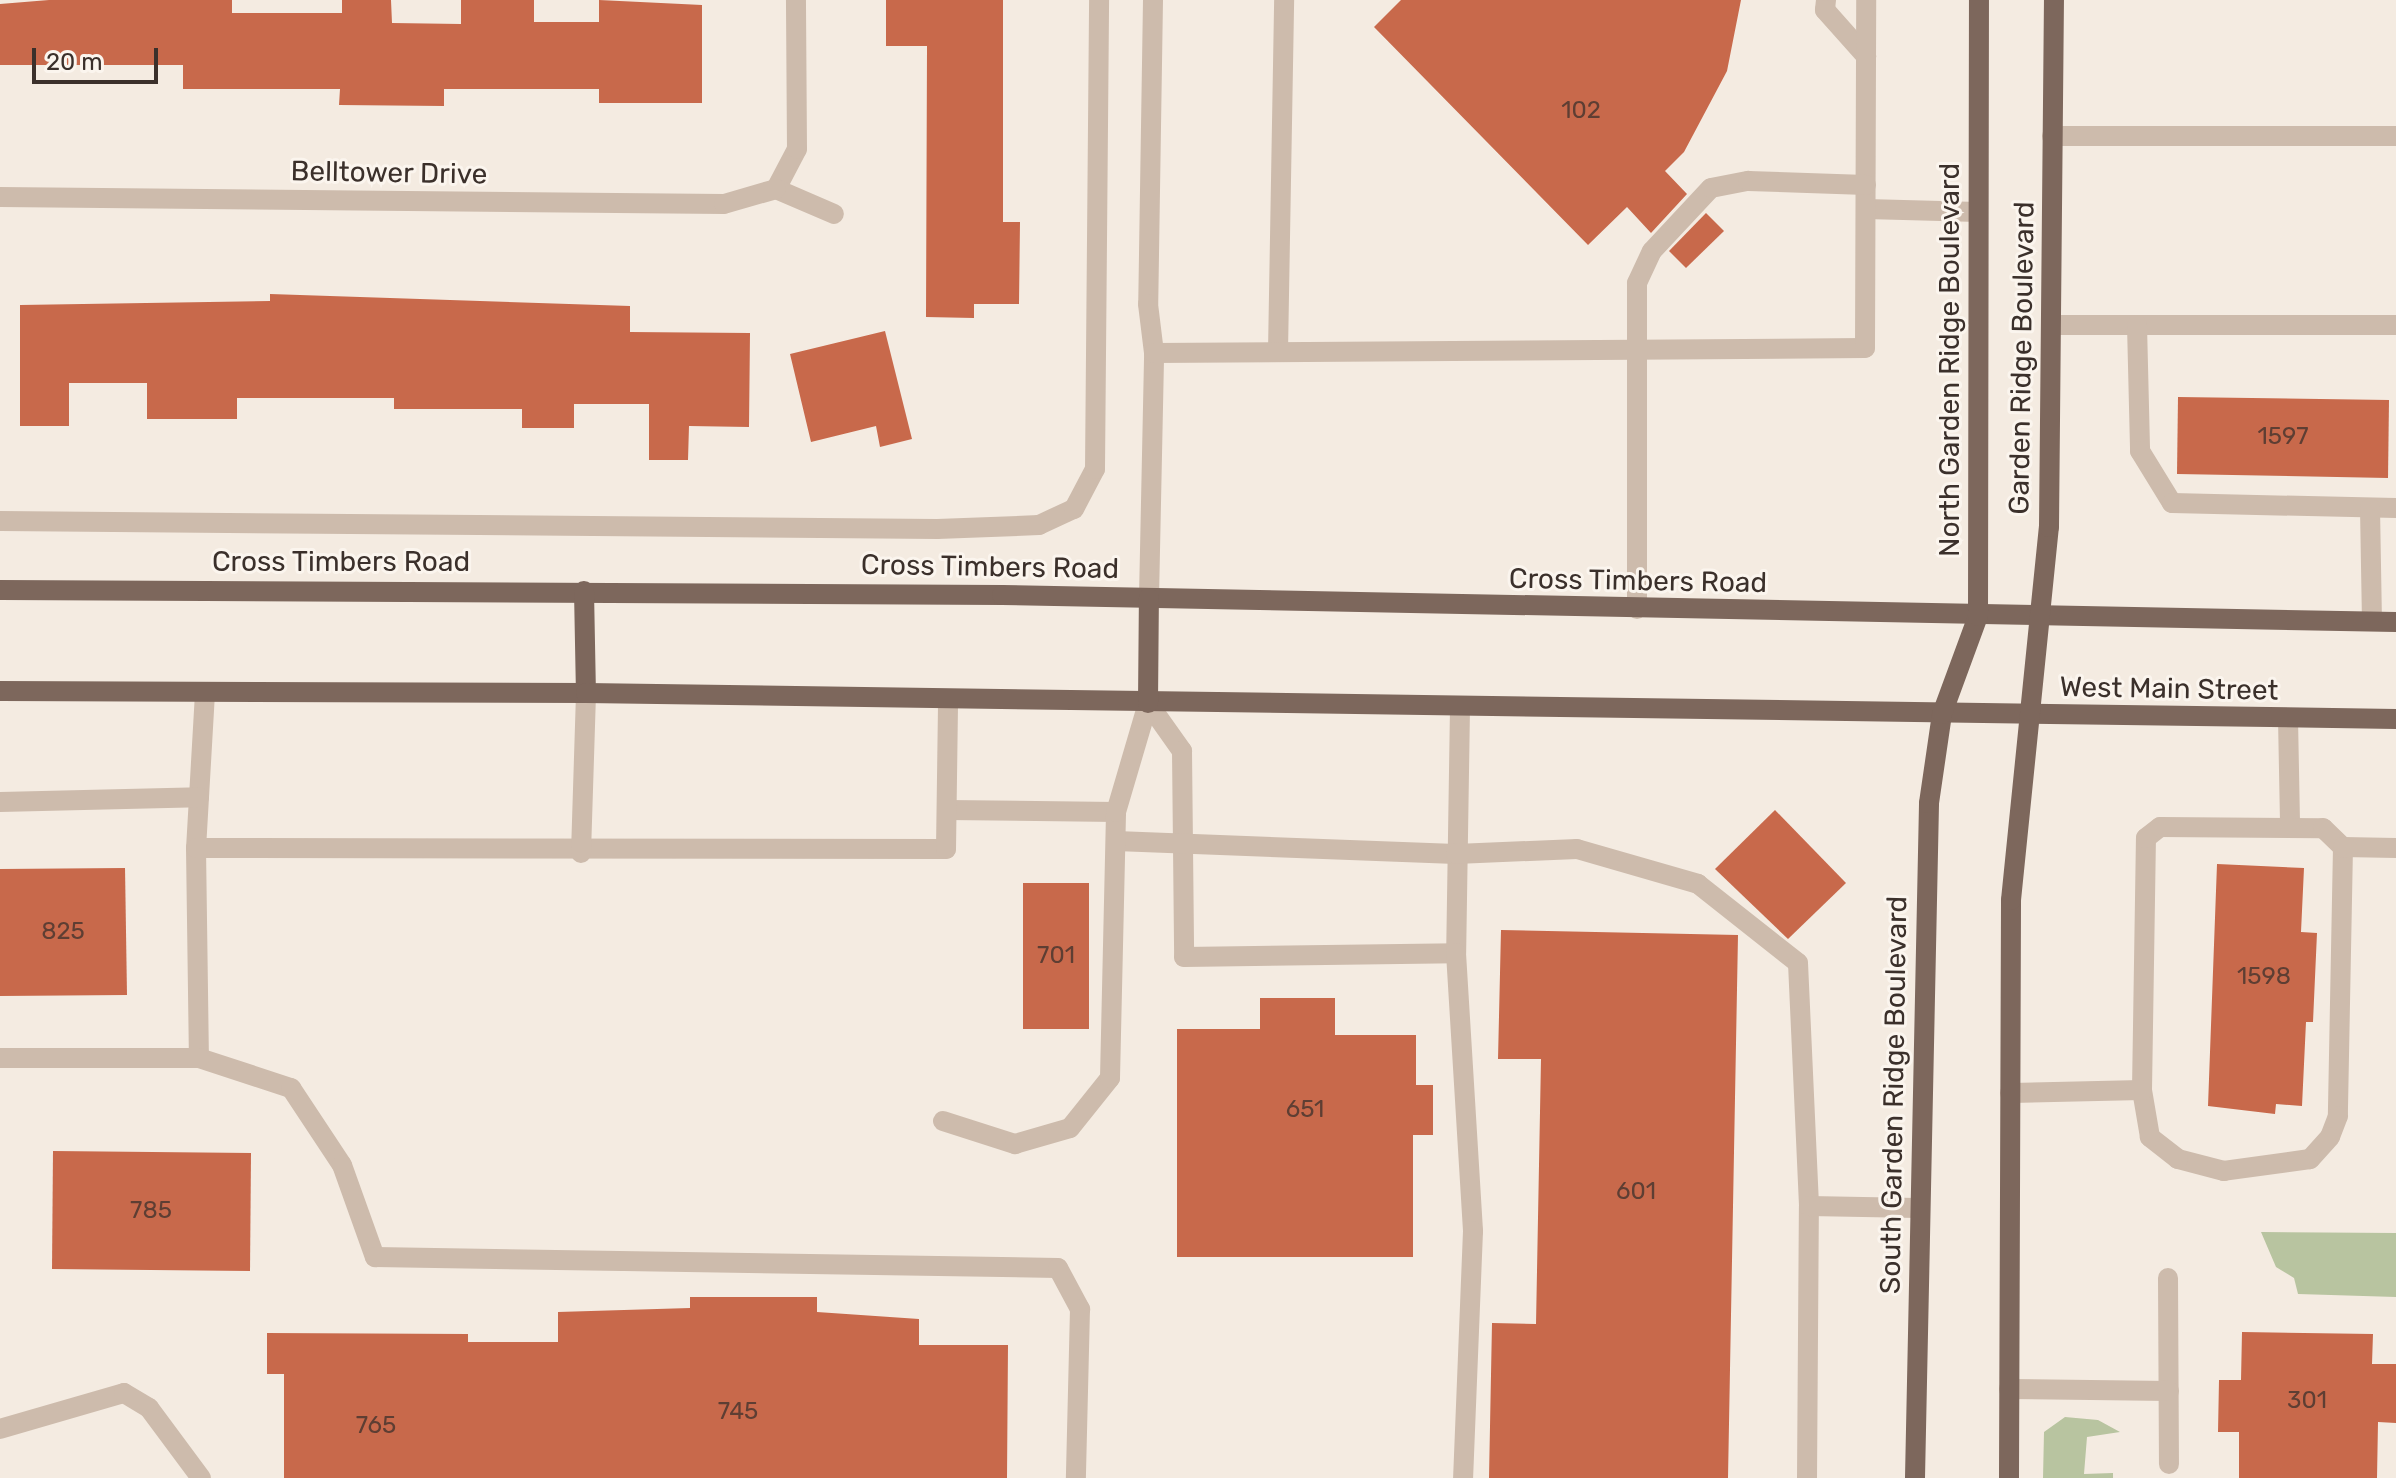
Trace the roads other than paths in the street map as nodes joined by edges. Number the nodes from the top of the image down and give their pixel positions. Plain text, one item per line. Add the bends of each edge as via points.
1 (796, 0) edge
2 (1099, 0) edge
3 (1153, 0) edge
4 (1284, 0) edge
5 (1826, 0) edge
6 (1866, 0) edge
7 (1979, 0) edge
8 (2054, 0) edge
9 (1866, 56) junction
10 (2052, 136) junction
11 (2396, 136) edge
12 (1866, 185) junction
13 (776, 189) junction
14 (0, 197) edge
15 (1866, 209) junction
16 (1978, 212) junction
17 (834, 214) dead end
18 (2051, 325) junction
19 (2137, 325) junction
20 (2396, 325) edge
21 (1637, 349) junction
22 (1278, 352) junction
23 (1154, 353) junction
24 (2370, 508) junction
25 (2396, 508) edge
26 (0, 521) edge
27 (0, 590) edge
28 (584, 591) junction
29 (1149, 598) junction
30 (1637, 609) junction
31 (1978, 616) junction
32 (2044, 616) junction
33 (2372, 621) junction
34 (2396, 622) edge
35 (0, 691) edge
36 (205, 693) junction
37 (586, 693) junction
38 (948, 699) junction
39 (1148, 703) junction
40 (1460, 708) junction
41 (1942, 714) junction
42 (2029, 715) junction
43 (2288, 718) junction
44 (2396, 719) edge
45 (199, 797) junction
46 (0, 802) edge
47 (947, 810) junction
48 (1116, 812) junction
49 (2290, 827) junction
50 (1116, 841) junction
51 (1184, 847) junction
52 (2343, 847) junction
53 (196, 848) junction
54 (2396, 848) edge
55 (581, 853) junction
56 (1456, 854) junction
57 (1456, 953) junction
58 (0, 1058) edge
59 (199, 1058) junction
60 (2142, 1090) junction
61 (2010, 1093) junction
62 (943, 1121) dead end
63 (1809, 1206) junction
64 (1917, 1208) junction
65 (2168, 1278) dead end
66 (2009, 1389) junction
67 (2169, 1391) junction
68 (0, 1429) edge
69 (2169, 1464) dead end
70 (201, 1478) edge
71 (1076, 1478) edge
72 (1463, 1478) edge
73 (1807, 1478) edge
74 (1915, 1478) edge
75 (2009, 1478) edge

1 - 13 street via 797,149
2 - 26 street via 1095,469 1074,509 1039,525 937,529
3 - 23 street via 1148,304
4 - 22 street
5 - 9 street via 1825,10
6 - 9 street
7 - 16 main road, North Garden Ridge Boulevard
8 - 10 main road, Garden Ridge Boulevard
9 - 12 street
10 - 11 street
10 - 18 main road, Garden Ridge Boulevard
12 - 15 street
12 - 21 street via 1748,181 1711,188 1652,251 1642,272
13 - 14 street, Belltower Drive via 724,204
13 - 17 street
15 - 16 street
15 - 21 street via 1865,348
16 - 31 main road, North Garden Ridge Boulevard
18 - 19 street
18 - 32 main road, Garden Ridge Boulevard
19 - 20 street
19 - 24 street via 2140,451 2172,503
21 - 22 street
21 - 30 street
22 - 23 street
23 - 29 street
24 - 25 street
24 - 33 street
27 - 28 main road, Cross Timbers Road
28 - 29 main road, Cross Timbers Road
28 - 37 main road
29 - 30 main road, Cross Timbers Road
29 - 39 main road
30 - 31 main road, Cross Timbers Road
31 - 32 main road
31 - 41 main road, North Garden Ridge Boulevard
32 - 33 main road
32 - 42 main road, Garden Ridge Boulevard
33 - 34 main road
35 - 36 main road
36 - 37 main road
36 - 45 street
37 - 38 main road
37 - 55 street
38 - 39 main road
38 - 47 street
39 - 40 main road
39 - 48 street
39 - 51 street via 1182,751
40 - 41 main road
40 - 56 street
41 - 42 main road, West Main Street
41 - 64 main road, South Garden Ridge Boulevard via 1929,803
42 - 43 main road, West Main Street
42 - 61 main road via 2011,900
43 - 44 main road, West Main Street
43 - 49 street
45 - 46 street
45 - 53 street
47 - 48 street
47 - 55 street via 946,849
48 - 50 street
49 - 52 street via 2323,828
49 - 60 street via 2160,827 2146,838
50 - 51 street
50 - 62 street via 1110,1078 1070,1128 1015,1144
51 - 56 street
51 - 57 street via 1184,957
52 - 54 street
52 - 60 street via 2338,1116 2330,1137 2310,1159 2213,1168 2178,1159 2150,1137
53 - 55 street
53 - 59 street
56 - 57 street
56 - 63 street via 1577,849 1698,884 1798,963
57 - 72 street via 1473,1231
58 - 59 street
59 - 71 street via 291,1088 342,1165 375,1257 1058,1268 1080,1309
60 - 61 street
61 - 66 main road
63 - 64 street
63 - 73 street
64 - 74 main road, South Garden Ridge Boulevard
65 - 67 street
66 - 67 street
66 - 75 main road
67 - 69 street
68 - 70 street via 124,1393 149,1408

